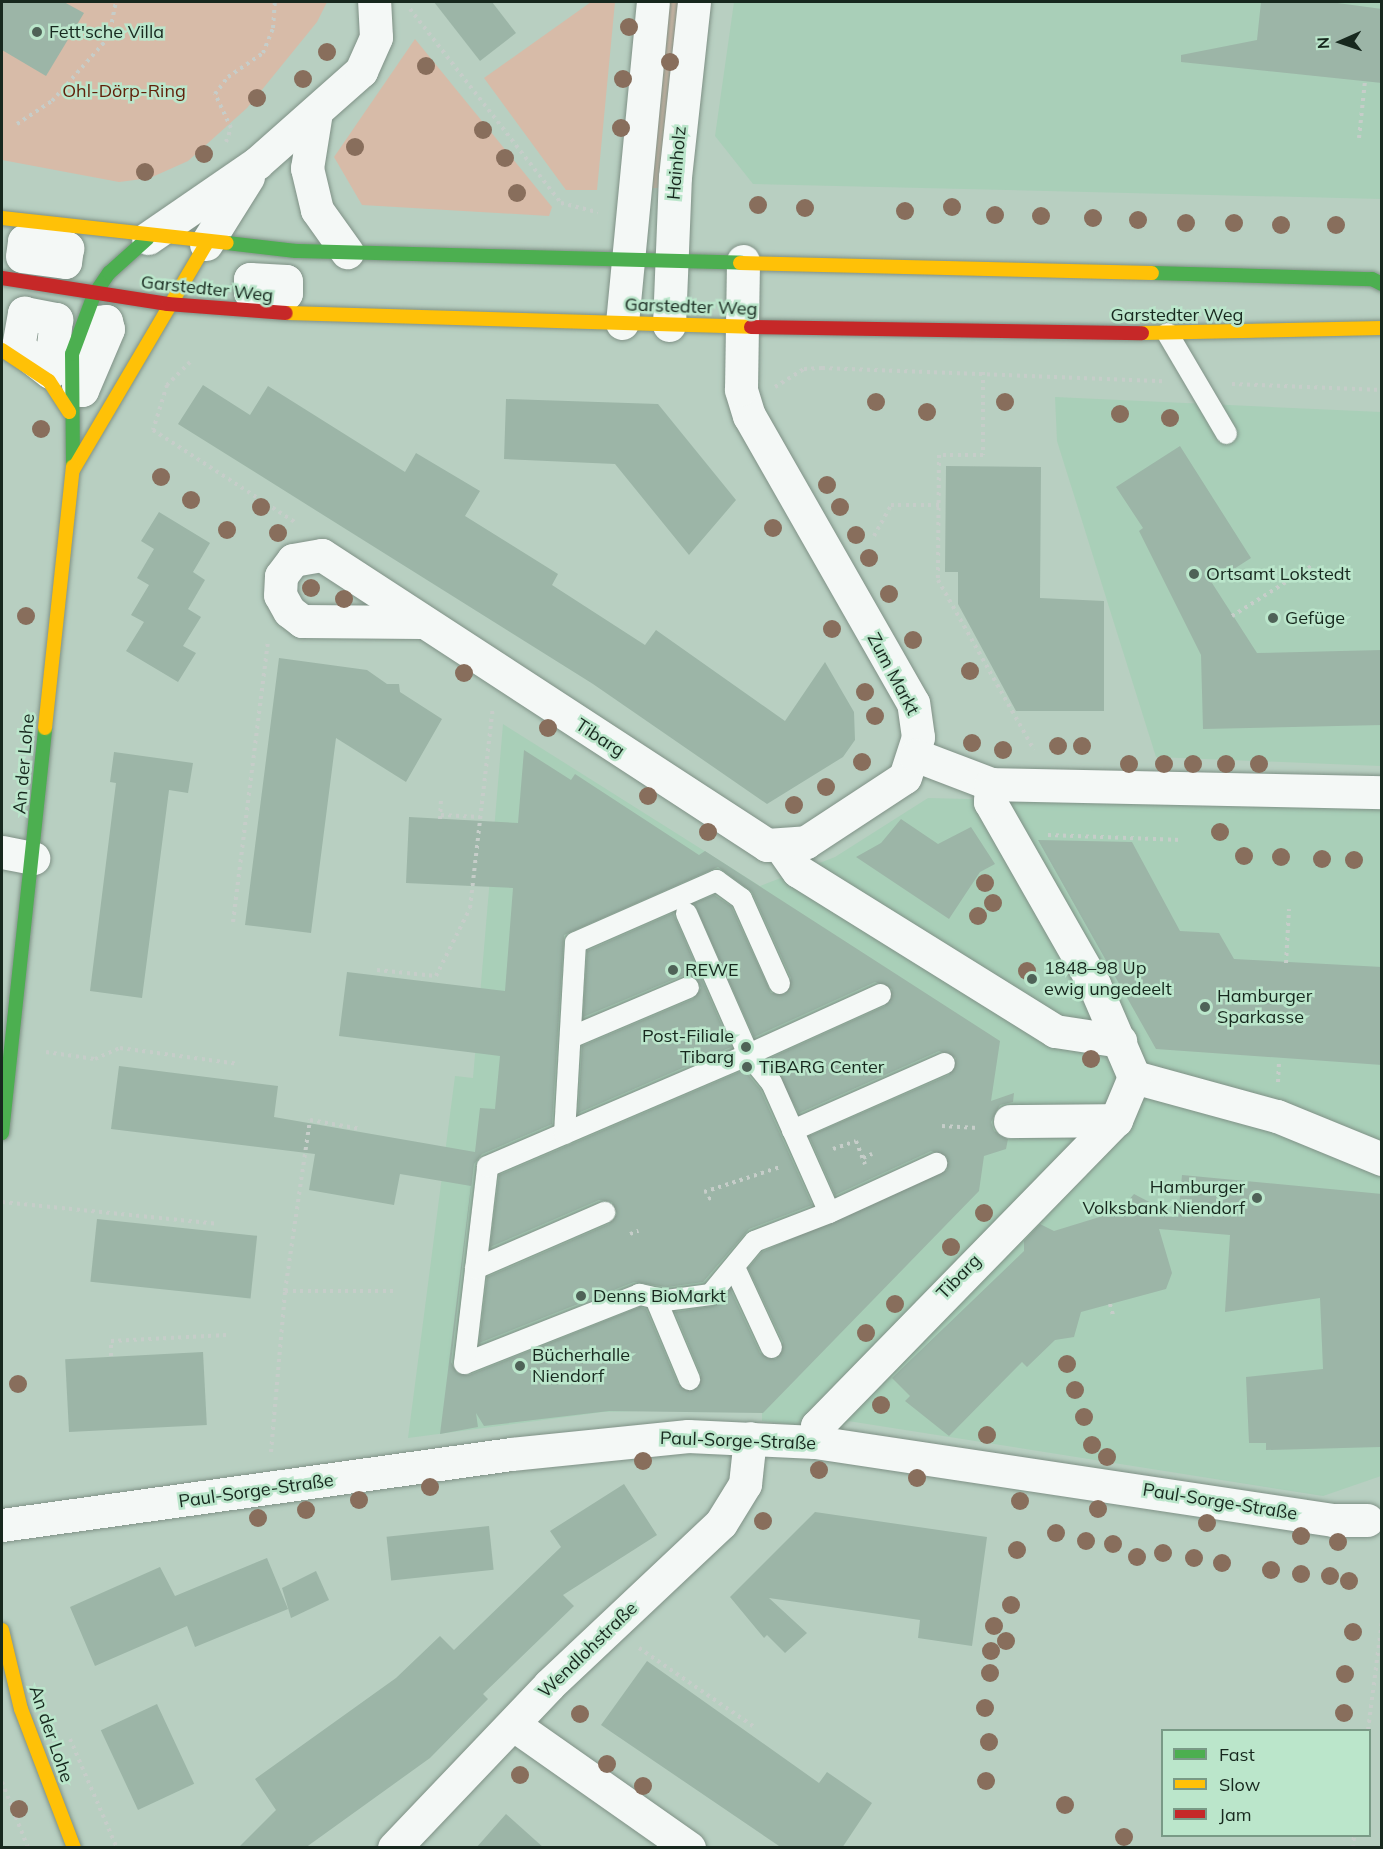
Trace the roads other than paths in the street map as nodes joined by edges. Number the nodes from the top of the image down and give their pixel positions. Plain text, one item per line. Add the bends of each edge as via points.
1 (374, 2) edge
2 (653, 2) edge
3 (694, 2) edge
4 (316, 112) junction
5 (257, 163) junction
6 (2, 218) edge
7 (148, 238) junction
8 (206, 244) junction
9 (347, 252) junction
10 (626, 260) junction
11 (671, 261) junction
12 (743, 261) junction
13 (2, 278) edge
14 (1382, 284) edge
15 (94, 295) junction
16 (168, 304) junction
17 (622, 323) junction
18 (669, 325) junction
19 (740, 327) junction
20 (1382, 328) edge
21 (1167, 333) junction
22 (10, 349) edge
23 (75, 401) junction
24 (1226, 433) dead end
25 (74, 470) junction
26 (422, 622) junction
27 (915, 755) junction
28 (991, 784) junction
29 (1382, 792) edge
30 (781, 847) junction
31 (2, 852) edge
32 (33, 858) junction
33 (686, 913) dead end
34 (779, 983) dead end
35 (688, 987) dead end
36 (880, 994) dead end
37 (570, 1037) junction
38 (1120, 1041) junction
39 (748, 1054) junction
40 (944, 1063) dead end
41 (1134, 1077) junction
42 (1116, 1120) junction
43 (997, 1125) road end
44 (792, 1130) junction
45 (2, 1133) edge
46 (564, 1133) junction
47 (1382, 1159) edge
48 (936, 1163) dead end
49 (604, 1212) dead end
50 (829, 1212) junction
51 (734, 1267) junction
52 (475, 1268) junction
53 (656, 1298) junction
54 (771, 1347) dead end
55 (689, 1379) dead end
56 (750, 1438) junction
57 (815, 1442) junction
58 (1377, 1519) edge
59 (2, 1525) edge
60 (2, 1630) edge
61 (514, 1725) junction
62 (74, 1848) edge
63 (394, 1848) edge
64 (688, 1848) edge

1 - 4 street via 376,37 368,60
2 - 10 street
3 - 11 street, Hainholz
4 - 5 street
4 - 9 street via 307,168 317,210
5 - 7 street
5 - 8 street
6 - 7 main road
7 - 8 main road
7 - 15 main road, An der Lohe via 109,273
8 - 9 main road
8 - 16 main road, An der Lohe
9 - 10 main road
10 - 11 main road
10 - 17 street
11 - 12 main road
11 - 18 street, Hainholz
12 - 14 main road via 1372,279
12 - 19 street, Zum Markt
13 - 15 main road, Garstedter Weg
15 - 16 main road, Garstedter Weg
15 - 23 main road, An der Lohe via 72,354
16 - 17 main road, Garstedter Weg via 269,314
16 - 25 main road, An der Lohe
17 - 18 main road, Garstedter Weg
18 - 19 main road, Garstedter Weg
19 - 21 main road, Garstedter Weg
19 - 27 street, Zum Markt via 741,389 749,416 913,703 919,724
20 - 21 main road, Garstedter Weg via 1372,332
21 - 24 lane
22 - 23 main road
23 - 25 main road, An der Lohe
25 - 32 main road, An der Lohe
26 - 26 street, Tibarg via 322,555 293,560 281,576 280,595 289,612 319,623
26 - 30 street, Tibarg via 754,840
27 - 28 street
27 - 30 street via 905,777 888,793 806,842
28 - 29 street
28 - 38 street via 990,802 1094,984
30 - 38 street via 798,871 1055,1031
31 - 32 street
32 - 45 main road, An der Lohe
33 - 39 lane
34 - 37 lane via 741,898 716,880 575,942
35 - 37 lane
36 - 39 lane
37 - 46 lane
38 - 41 street
39 - 44 lane via 771,1082
39 - 46 lane
40 - 44 lane
41 - 42 street, Tibarg
41 - 47 street via 1276,1116
42 - 43 street
42 - 57 street, Tibarg via 818,1426
44 - 50 lane
46 - 52 lane via 487,1166
48 - 50 lane
49 - 52 lane
50 - 51 lane via 754,1241
51 - 53 lane via 710,1294
51 - 54 lane
52 - 53 lane via 464,1363 639,1294
53 - 55 lane
56 - 57 street, Paul-Sorge-Straße
56 - 59 street, Paul-Sorge-Straße via 626,1440
56 - 61 street, Wendlohstraße via 746,1484 734,1507
57 - 58 street, Paul-Sorge-Straße via 1334,1520
60 - 62 main road, An der Lohe via 21,1709
61 - 63 street, Wendlohstraße
61 - 64 street

